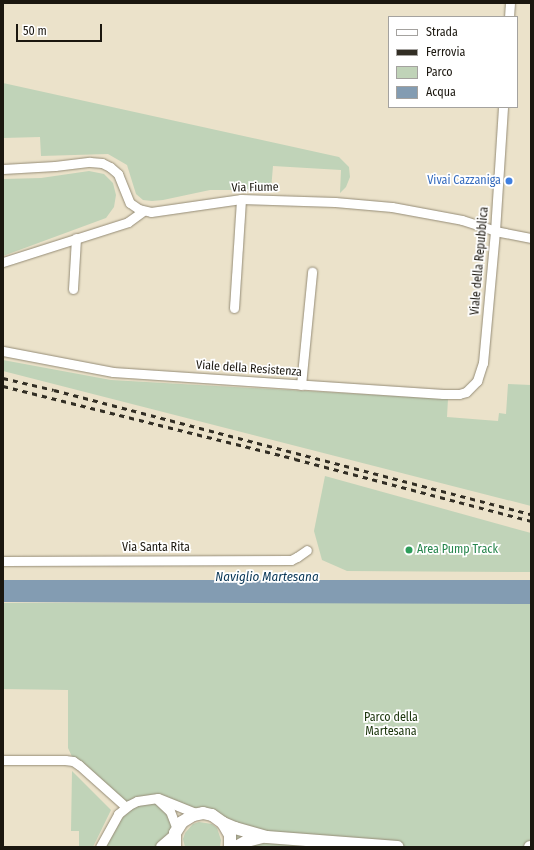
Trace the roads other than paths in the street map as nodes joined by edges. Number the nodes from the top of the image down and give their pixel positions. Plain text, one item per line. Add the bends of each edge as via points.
1 (510, 3) edge
2 (509, 16) edge
3 (503, 108) edge
4 (3, 169) edge
5 (241, 199) junction
6 (143, 211) junction
7 (495, 231) junction
8 (76, 238) junction
9 (531, 238) edge
10 (3, 262) edge
11 (312, 272) dead end
12 (73, 288) dead end
13 (234, 308) dead end
14 (3, 351) edge
15 (482, 370) joint
16 (301, 385) junction
17 (307, 550) dead end
18 (3, 561) edge
19 (3, 760) edge
20 (155, 798) junction
21 (126, 807) junction
22 (198, 814) junction
23 (223, 823) junction
24 (267, 837) junction
25 (175, 838) edge
26 (100, 847) edge
27 (162, 847) edge
28 (230, 847) edge
29 (236, 847) edge
30 (398, 847) edge

1 - 2 street
3 - 7 street, Viale della Repubblica
4 - 6 street via 102,163 118,174 130,203
5 - 6 street, Via Fiume via 160,212
5 - 7 street, Via Fiume via 392,207 467,220
5 - 13 street
6 - 8 street via 128,222
7 - 9 street, Via Fiume
7 - 15 street, Viale della Repubblica
8 - 10 street
8 - 12 street
11 - 16 street
14 - 16 street, Viale della Resistenza via 113,372
15 - 16 street, Viale della Resistenza via 475,384 459,394
17 - 18 street, Via Santa Rita via 289,560
19 - 21 street via 73,761
20 - 21 street via 138,801
20 - 22 street
20 - 25 street via 167,808 175,820
21 - 26 street via 115,818
22 - 23 street via 212,815
22 - 25 street via 186,819
23 - 24 street
23 - 28 street via 230,835
24 - 29 street via 247,841
24 - 30 street
25 - 27 street

